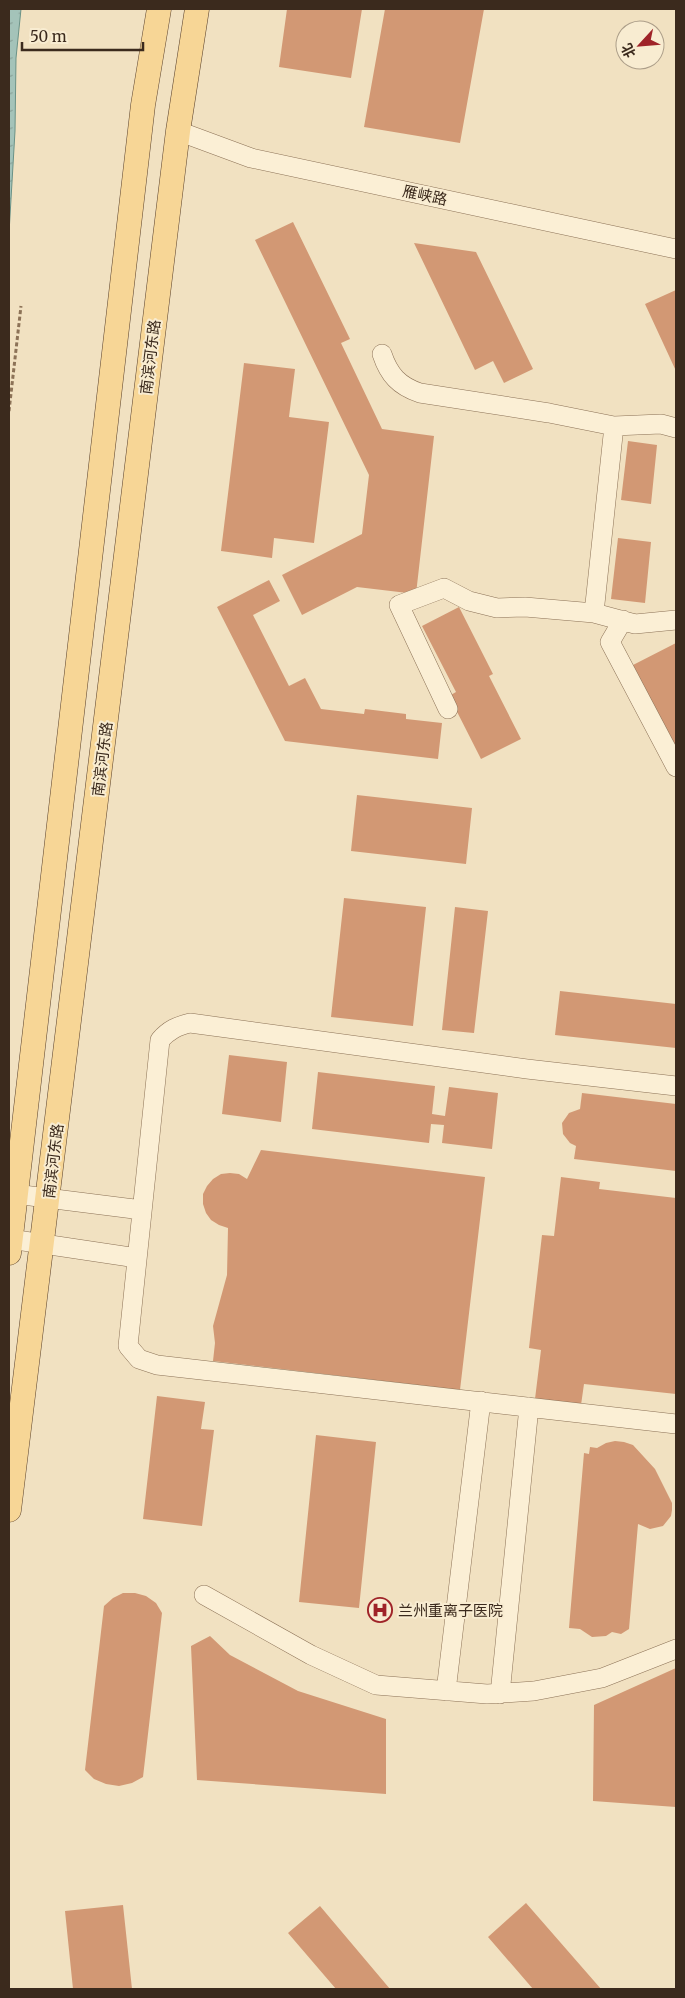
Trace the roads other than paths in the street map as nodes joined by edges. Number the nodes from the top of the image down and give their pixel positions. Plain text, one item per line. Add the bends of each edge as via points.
1 (159, 9) edge
2 (197, 9) edge
3 (178, 131) junction
4 (136, 163) junction
5 (173, 168) junction
6 (676, 249) edge
7 (382, 354) dead end
8 (614, 426) junction
9 (676, 428) edge
10 (594, 613) junction
11 (623, 620) junction
12 (676, 620) edge
13 (448, 709) dead end
14 (676, 767) edge
15 (676, 1086) edge
16 (15, 1194) junction
17 (48, 1198) junction
18 (142, 1210) junction
19 (42, 1244) junction
20 (10, 1246) edge
21 (137, 1258) junction
22 (481, 1402) junction
23 (529, 1407) junction
24 (676, 1424) edge
25 (9, 1510) edge
26 (204, 1595) dead end
27 (676, 1649) edge
28 (446, 1691) junction
29 (500, 1694) junction

1 - 4 main road
2 - 3 main road, 南滨河东路
3 - 5 main road, 南滨河东路
3 - 6 street, 雁峡路 via 251,158
4 - 5 main road
4 - 16 main road
5 - 17 main road, 南滨河东路
7 - 8 street via 386,368 395,380 420,393
8 - 9 street via 661,424
8 - 10 street
10 - 11 street
10 - 13 street via 497,608 469,601 444,588 399,605
11 - 12 street via 636,624
11 - 14 street via 610,642
15 - 18 street via 190,1023 178,1025 160,1040
16 - 17 street
16 - 20 main road
17 - 18 street
17 - 19 main road, 南滨河东路
18 - 21 street
19 - 20 street
19 - 21 street
19 - 25 main road, 南滨河东路
21 - 22 street via 128,1346 140,1360
22 - 23 street
22 - 28 street
23 - 24 street
23 - 29 street
26 - 28 street via 311,1655 376,1685
27 - 29 street via 602,1678 534,1692
28 - 29 street

